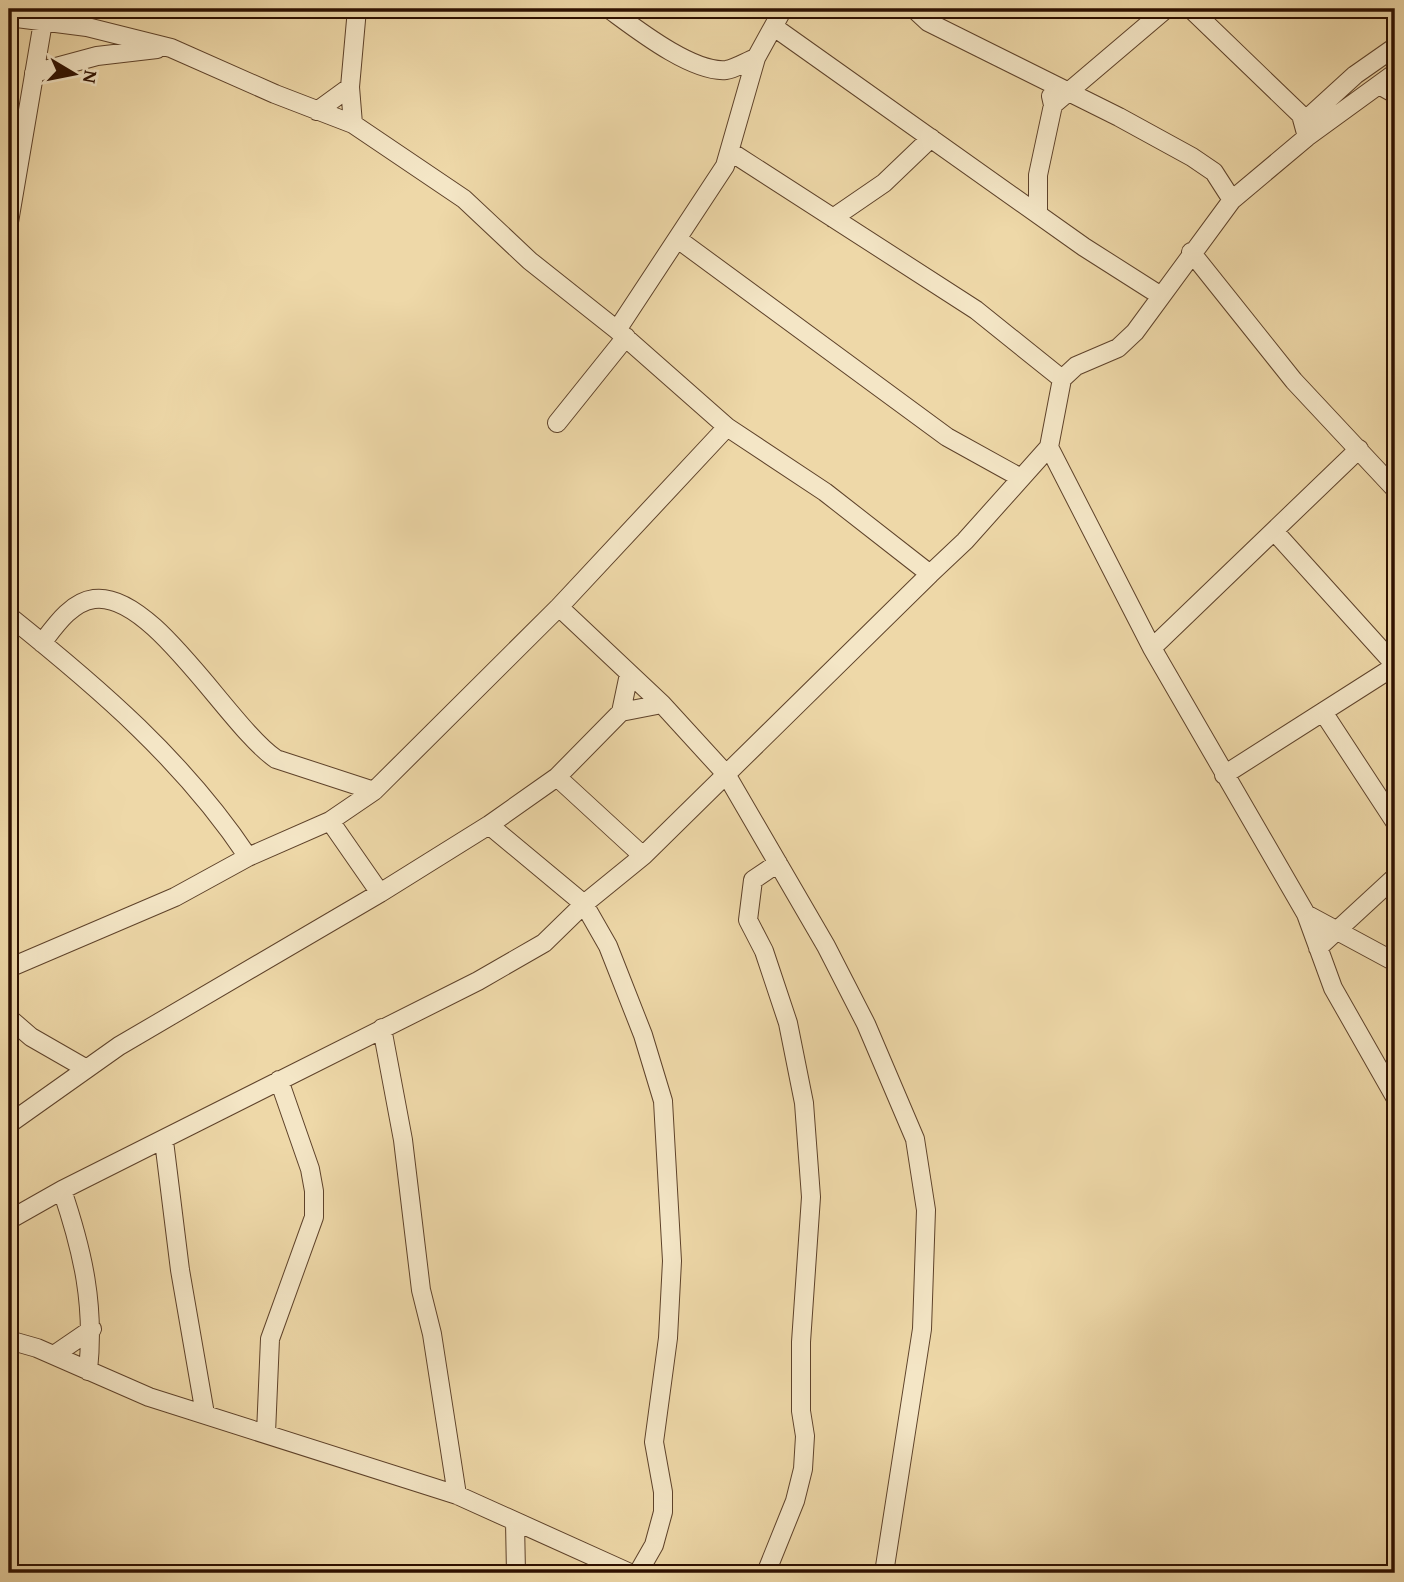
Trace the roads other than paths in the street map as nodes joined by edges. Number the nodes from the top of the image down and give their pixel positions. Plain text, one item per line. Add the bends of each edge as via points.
1 (357, 9) edge
2 (609, 9) edge
3 (783, 9) edge
4 (914, 9) edge
5 (1167, 9) edge
6 (1195, 10) edge
7 (9, 17) edge
8 (43, 22) junction
9 (774, 27) junction
10 (1395, 47) edge
11 (171, 48) junction
12 (757, 58) junction
13 (726, 70) junction
14 (34, 73) junction
15 (1395, 73) edge
16 (1047, 83) junction
17 (1379, 85) junction
18 (350, 87) junction
19 (1068, 93) junction
20 (1395, 94) edge
21 (744, 96) junction
22 (1053, 105) junction
23 (317, 111) junction
24 (1305, 116) junction
25 (1332, 121) junction
26 (353, 124) junction
27 (931, 138) junction
28 (1307, 138) junction
29 (731, 152) junction
30 (1038, 175) junction
31 (1010, 194) junction
32 (1232, 200) junction
33 (1038, 214) junction
34 (834, 218) junction
35 (9, 222) edge
36 (679, 240) junction
37 (1191, 252) junction
38 (1161, 296) junction
39 (622, 334) junction
40 (1062, 379) junction
41 (557, 423) dead end
42 (727, 427) junction
43 (1049, 447) junction
44 (1359, 449) junction
45 (1021, 478) junction
46 (1395, 489) edge
47 (1275, 532) junction
48 (930, 574) junction
49 (559, 607) junction
50 (9, 616) edge
51 (42, 643) junction
52 (1152, 648) junction
53 (1395, 666) edge
54 (629, 674) junction
55 (662, 704) junction
56 (621, 712) junction
57 (1323, 712) junction
58 (726, 774) junction
59 (1224, 775) junction
60 (557, 777) junction
61 (374, 791) junction
62 (330, 821) junction
63 (1395, 822) edge
64 (489, 825) junction
65 (643, 856) junction
66 (248, 857) junction
67 (778, 863) junction
68 (1395, 877) edge
69 (380, 893) junction
70 (584, 904) junction
71 (1306, 914) junction
72 (1335, 931) junction
73 (1318, 948) junction
74 (1395, 962) edge
75 (9, 968) edge
76 (9, 1018) edge
77 (382, 1028) junction
78 (85, 1068) junction
79 (279, 1080) junction
80 (1395, 1097) edge
81 (9, 1124) edge
82 (163, 1141) junction
83 (62, 1190) junction
84 (9, 1220) edge
85 (92, 1329) junction
86 (9, 1340) edge
87 (54, 1355) junction
88 (88, 1371) junction
89 (205, 1414) junction
90 (266, 1433) junction
91 (457, 1495) junction
92 (515, 1522) junction
93 (516, 1573) edge
94 (630, 1573) edge
95 (638, 1573) edge
96 (766, 1573) edge
97 (884, 1573) edge

1 - 18 street
2 - 13 street via 688,60
3 - 9 street
4 - 16 street via 928,22
5 - 19 street
6 - 24 street
7 - 8 street
8 - 11 street via 87,27
8 - 14 street
9 - 12 street
9 - 27 street
10 - 24 street
11 - 14 street via 97,56
11 - 23 street
12 - 13 street
12 - 21 street
13 - 21 street
14 - 35 street
15 - 17 street
16 - 19 street
16 - 22 street
17 - 20 street
17 - 25 street
18 - 23 street
18 - 26 street
19 - 22 street
19 - 32 street via 1192,157 1214,172
21 - 29 street
22 - 30 street
23 - 26 street
24 - 25 street
24 - 28 street
25 - 28 street
26 - 39 street via 464,199 530,261
27 - 31 street
27 - 34 street via 884,183
28 - 32 street
29 - 34 street
29 - 36 street
30 - 31 street
30 - 33 street
31 - 33 street
32 - 37 street
33 - 38 street
34 - 40 street via 976,310
36 - 39 street
36 - 45 street via 947,436
37 - 38 street
37 - 44 street via 1294,381
38 - 40 street via 1118,348 1076,366
39 - 41 street
39 - 42 street
40 - 43 street
42 - 48 street via 825,492
42 - 49 street
43 - 45 street
43 - 52 street
44 - 46 street
44 - 47 street
45 - 48 street
47 - 52 street
47 - 53 street
48 - 58 street
49 - 54 street
49 - 61 street
50 - 51 street
51 - 61 street via 66,613 93,598 128,606 185,659 268,753
51 - 66 street via 142,729 223,821
52 - 59 street
53 - 57 street
54 - 55 street
54 - 56 street
55 - 56 street
55 - 58 street
56 - 60 street
57 - 59 street
57 - 63 street
58 - 65 street
58 - 67 street
59 - 71 street
60 - 64 street
60 - 65 street
61 - 62 street
62 - 66 street
62 - 69 street
64 - 69 street
64 - 70 street
65 - 70 street
66 - 75 street via 175,897
67 - 96 street via 753,880 748,920 764,951 791,1035 804,1103 811,1197 801,1342 803,1469
67 - 97 street via 866,1024 905,1109 922,1174 926,1210 922,1329
68 - 72 street
69 - 78 street
70 - 77 street via 544,943
70 - 95 street via 608,947 643,1035 664,1114 672,1261 668,1338 654,1442 663,1512 654,1545
71 - 72 street
71 - 73 street
72 - 73 street
72 - 74 street
73 - 80 street via 1333,988
76 - 78 street via 31,1037
77 - 79 street
77 - 91 street
78 - 81 street
79 - 82 street
79 - 90 street via 310,1169 314,1217 270,1339
82 - 83 street
82 - 89 street
83 - 84 street
83 - 85 street via 83,1264
85 - 87 street
85 - 88 street
86 - 87 street
87 - 88 street
88 - 89 street
89 - 90 street
90 - 91 street
91 - 92 street
92 - 93 street
92 - 94 street

